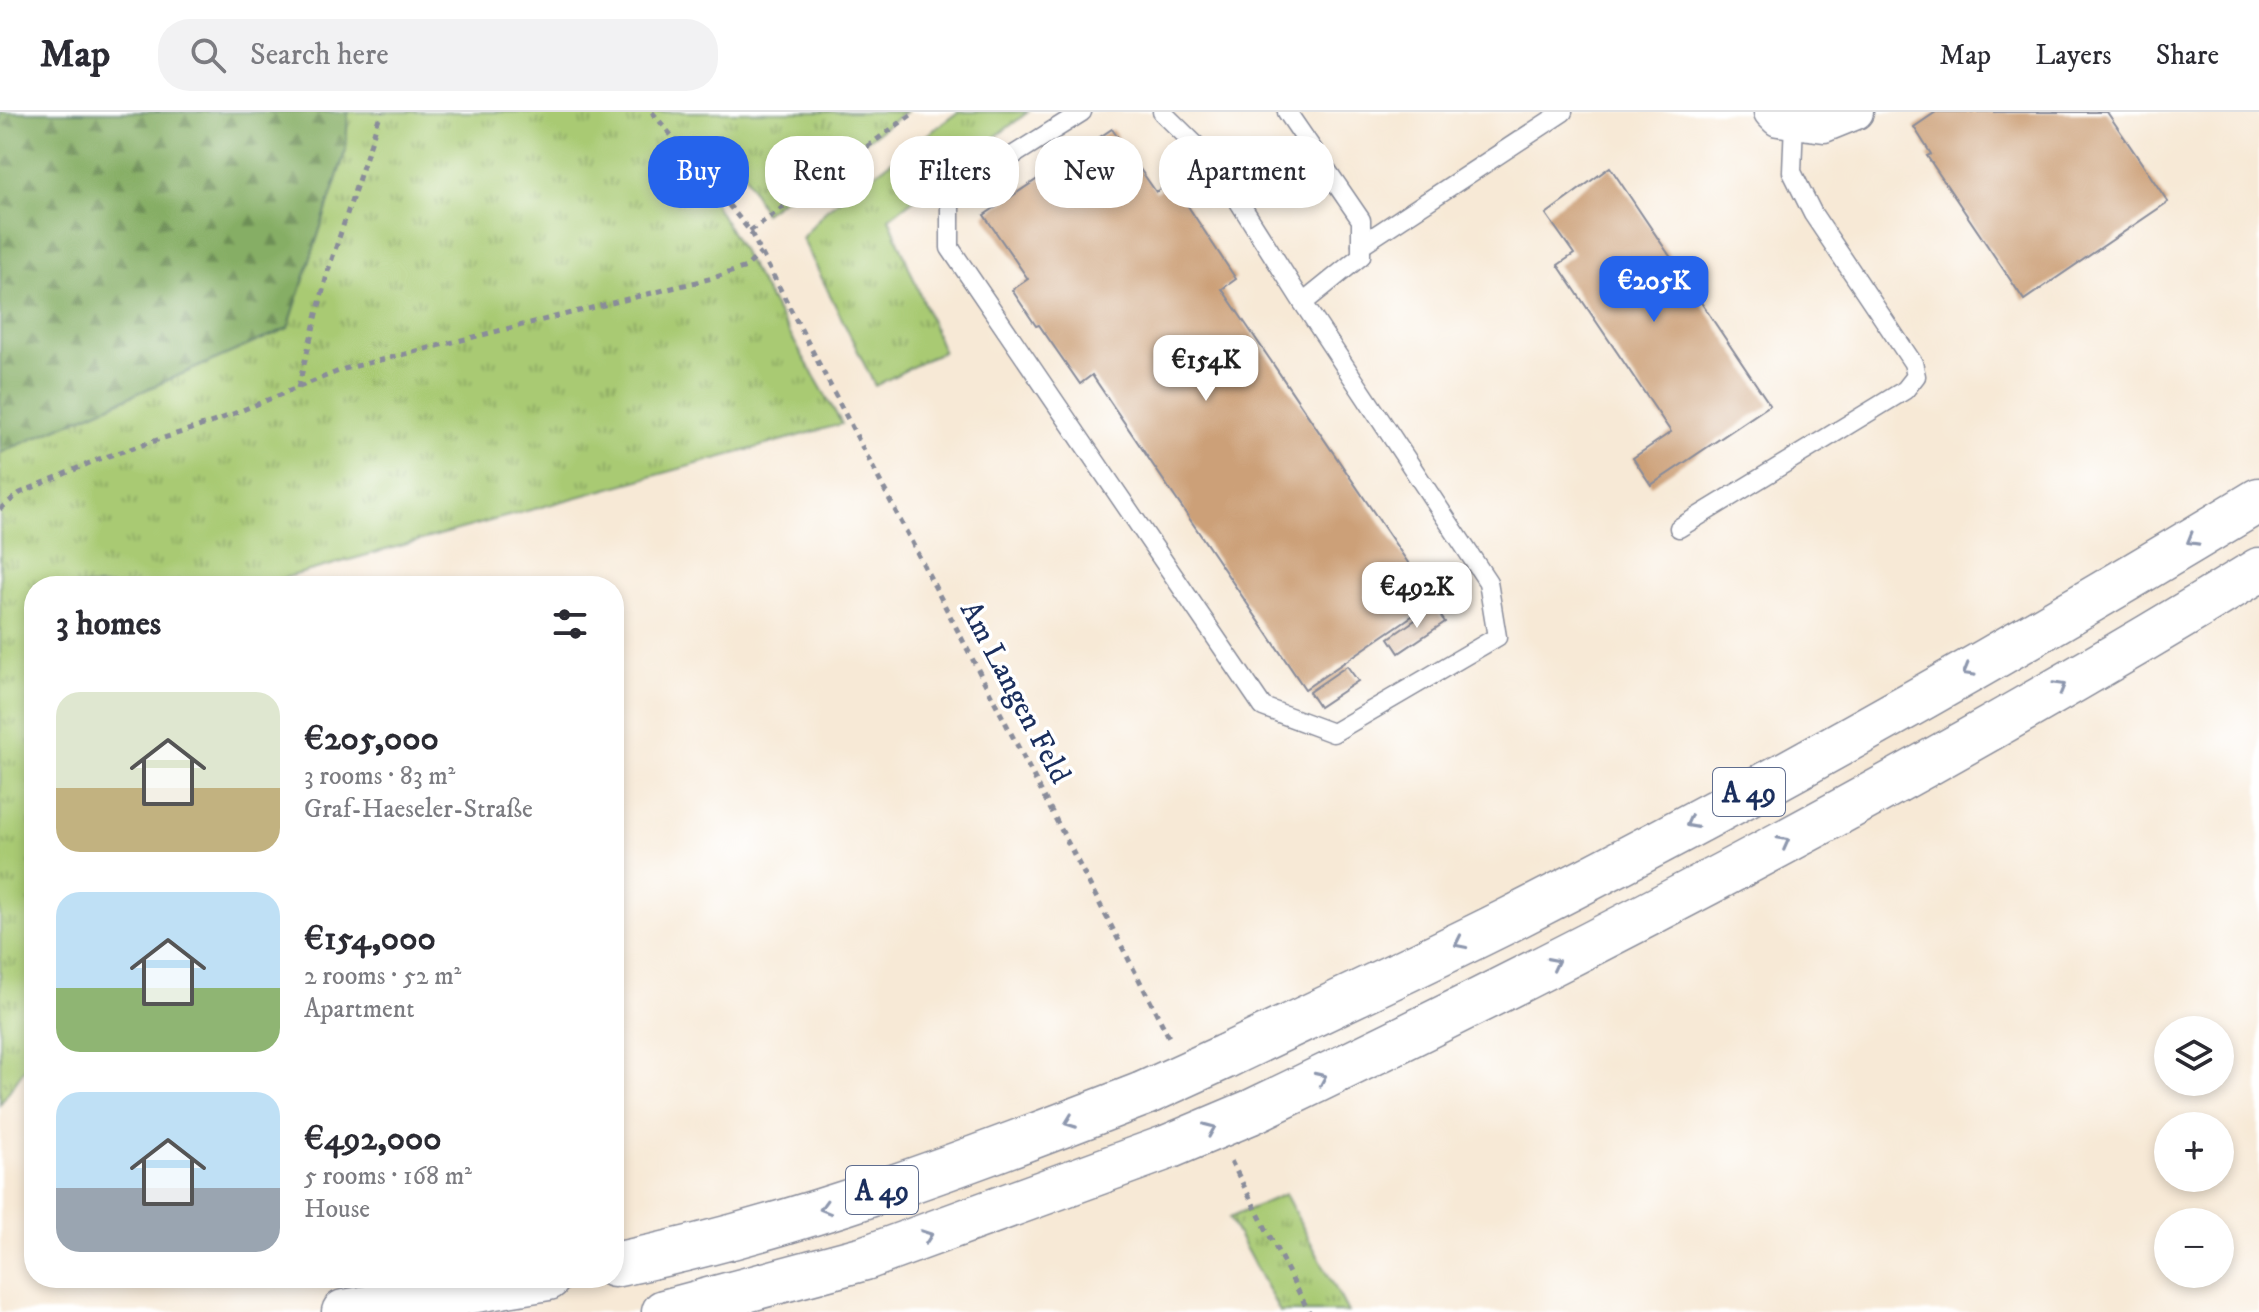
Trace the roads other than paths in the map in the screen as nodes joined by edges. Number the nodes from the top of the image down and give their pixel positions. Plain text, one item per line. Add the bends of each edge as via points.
1 (1082, 112) edge
2 (1162, 112) edge
3 (1287, 112) edge
4 (1563, 112) edge
5 (1856, 112) edge
6 (1783, 117) edge
7 (1361, 245) junction
8 (1303, 303) junction
9 (2259, 500) edge
10 (1679, 528) dead end
11 (2259, 570) edge
12 (624, 1263) edge
13 (488, 1288) edge
14 (344, 1312) edge
15 (664, 1312) edge

1 - 8 lane via 950,195 950,248 1263,707 1333,733 1497,637 1488,582
2 - 8 lane via 1215,164
3 - 7 lane via 1361,220
4 - 7 lane
5 - 6 street via 1824,125
6 - 10 lane via 1792,172 1813,214 1913,363 1916,376 1905,390
7 - 8 lane via 1361,256
9 -> 12 highway, A 49, bridge via 1788,772 1507,921 1224,1057 994,1152 844,1203
15 -> 11 highway, A 49, bridge via 865,1258 1251,1112 1545,968 1825,820
13 - 14 highway

